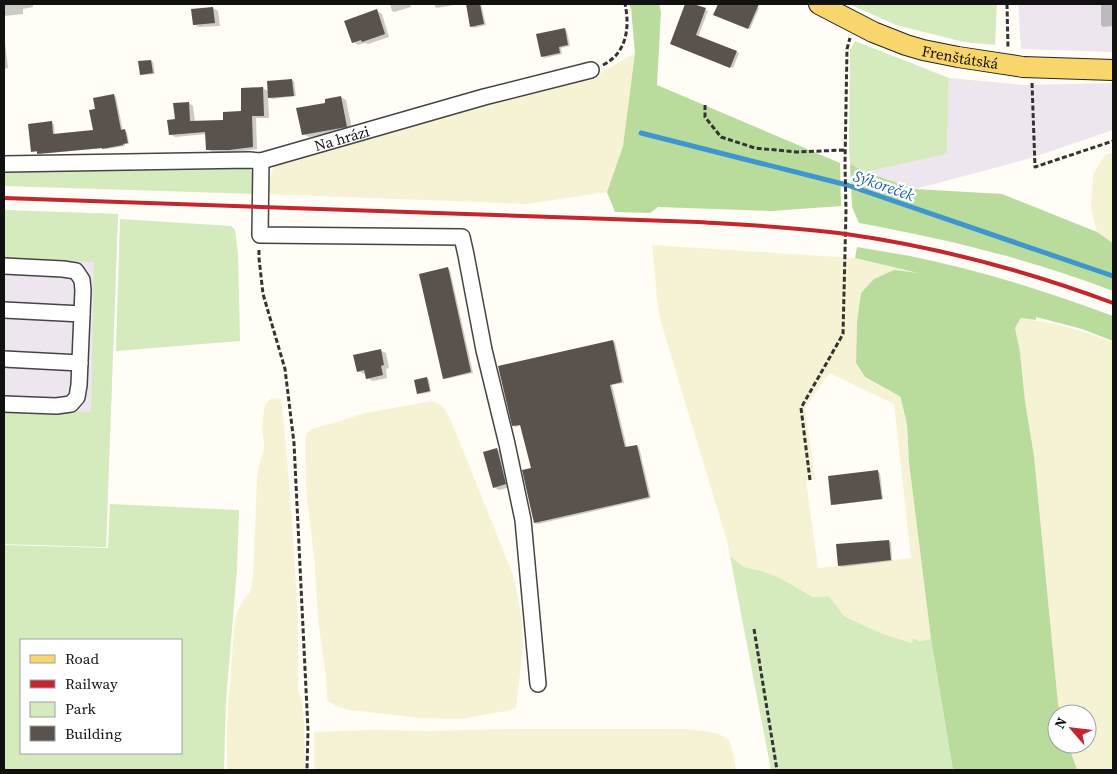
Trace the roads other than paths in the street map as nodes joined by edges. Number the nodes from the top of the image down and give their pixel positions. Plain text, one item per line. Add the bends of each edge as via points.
1 (819, 4) edge
2 (591, 70) road end
3 (1113, 70) edge
4 (261, 161) junction
5 (4, 164) edge
6 (4, 266) edge
7 (4, 310) edge
8 (82, 314) junction
9 (4, 359) edge
10 (80, 363) junction
11 (4, 404) edge
12 (538, 684) dead end

1 - 3 main road, Frenštátská via 906,45 958,57 1031,67
2 - 4 street, Na hrázi
4 - 5 street, Na hrázi
4 - 12 street via 260,235 462,237 523,520
6 - 8 street via 76,271 82,280
7 - 8 street
8 - 10 street
9 - 10 street
10 - 11 street via 77,397 71,404

